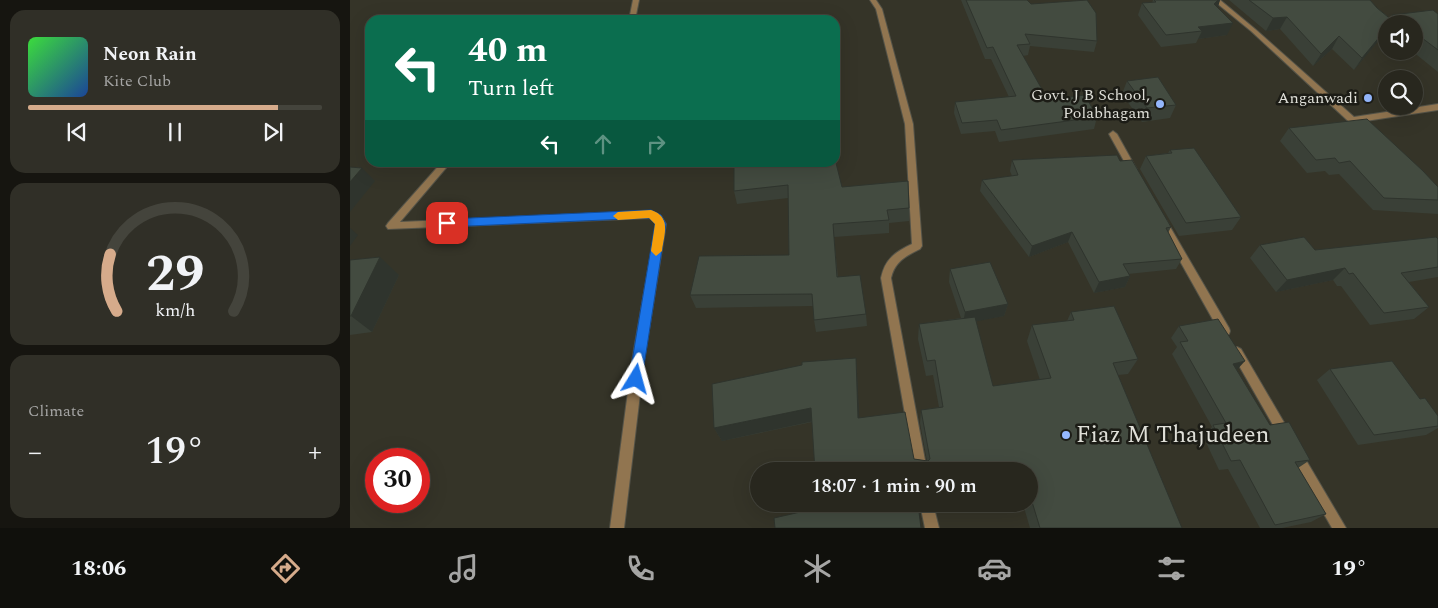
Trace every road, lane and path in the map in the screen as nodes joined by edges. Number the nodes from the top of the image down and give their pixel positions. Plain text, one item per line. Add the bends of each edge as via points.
1 (636, 0) edge
2 (873, 0) edge
3 (1216, 0) edge
4 (633, 15) edge
5 (1438, 107) edge
6 (1353, 120) junction
7 (1112, 134) dead end
8 (1372, 138) edge
9 (443, 167) edge
10 (1137, 177) edge
11 (1157, 211) edge
12 (919, 462) edge
13 (929, 512) edge
14 (617, 528) edge
15 (932, 528) edge
16 (1338, 528) edge

1 - 4 street
2 - 12 street via 879,9 909,124 917,246 893,259 886,278
3 - 6 street
5 - 6 street
6 - 8 street
7 - 10 street
9 - 14 street via 391,226 651,214 661,224 638,361
11 - 16 street
13 - 15 street

